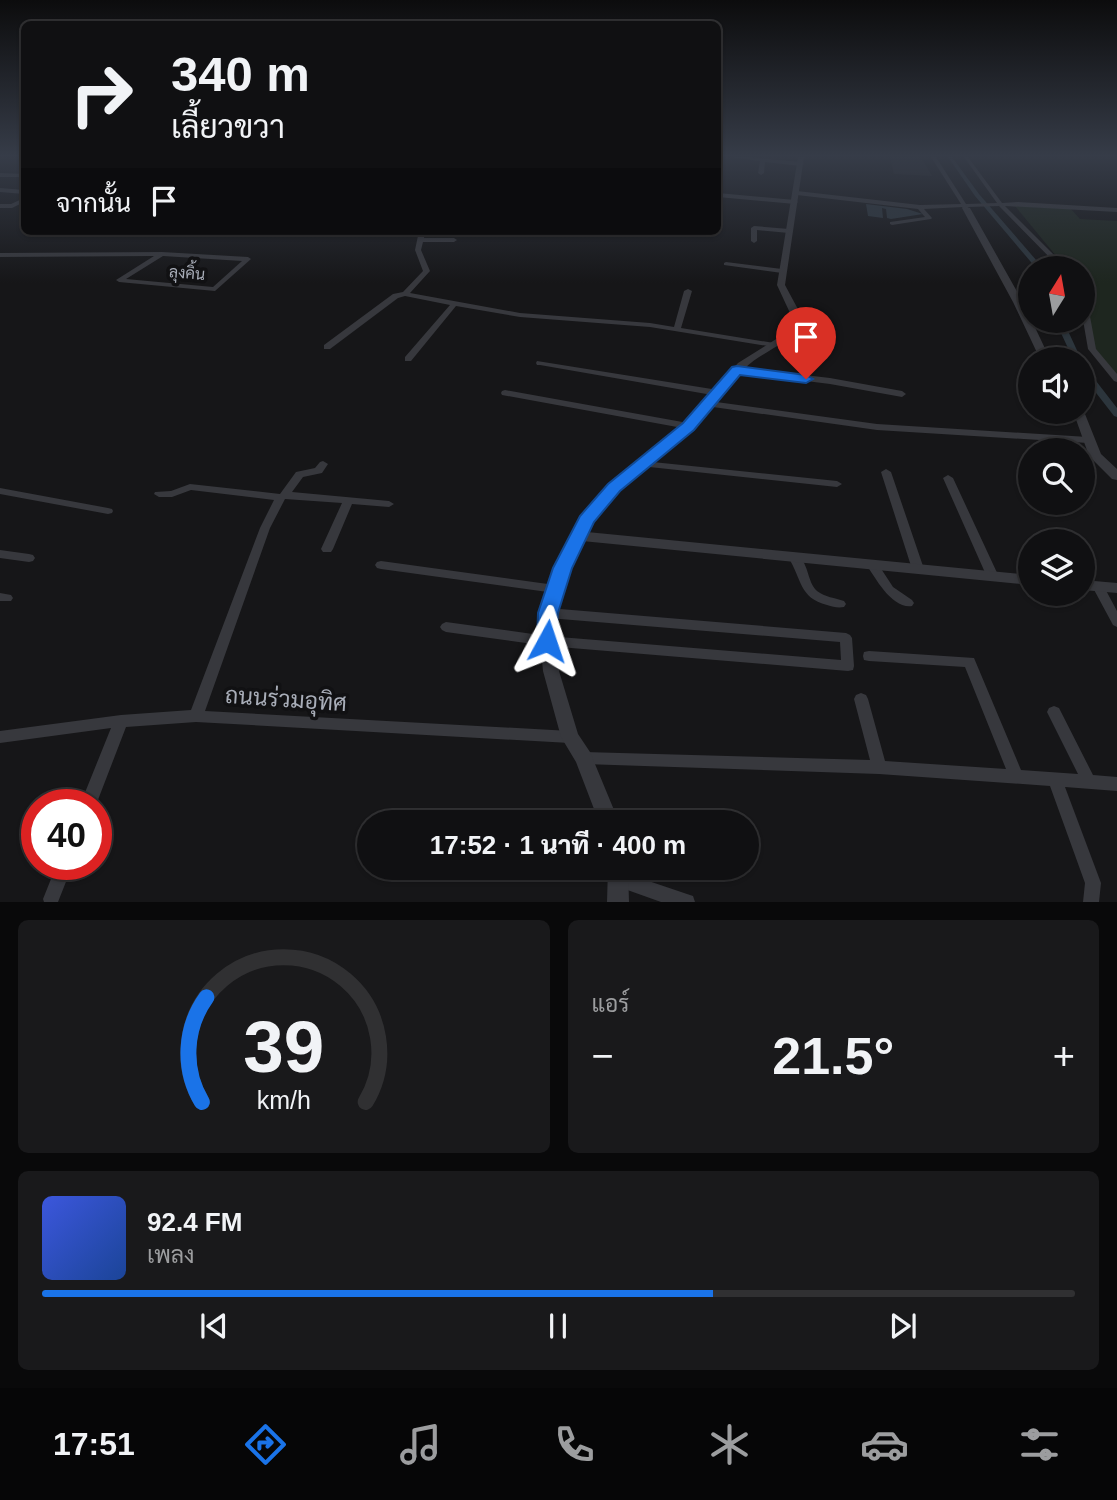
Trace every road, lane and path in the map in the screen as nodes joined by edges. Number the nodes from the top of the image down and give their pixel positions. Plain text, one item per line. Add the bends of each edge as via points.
1 (796, 199) edge
2 (810, 199) edge
3 (962, 199) edge
4 (996, 199) edge
5 (21, 202) edge
6 (1000, 205) junction
7 (0, 206) edge
8 (920, 208) junction
9 (968, 208) junction
10 (1117, 211) edge
11 (892, 223) dead end
12 (789, 231) junction
13 (421, 235) edge
14 (454, 240) dead end
15 (754, 242) dead end
16 (162, 254) junction
17 (0, 255) edge
18 (1052, 256) edge
19 (726, 264) dead end
20 (782, 271) junction
21 (688, 291) dead end
22 (405, 294) junction
23 (454, 304) junction
24 (677, 329) junction
25 (1088, 333) edge
26 (774, 345) junction
27 (327, 346) dead end
28 (1039, 347) edge
29 (408, 359) dead end
30 (540, 363) dead end
31 (737, 370) junction
32 (1117, 379) edge
33 (505, 393) dead end
34 (718, 393) junction
35 (902, 394) dead end
36 (709, 404) junction
37 (688, 426) junction
38 (1056, 438) edge
39 (1095, 454) edge
40 (323, 464) dead end
41 (643, 464) junction
42 (886, 472) dead end
43 (1117, 476) edge
44 (948, 478) dead end
45 (837, 484) dead end
46 (0, 491) edge
47 (159, 494) dead end
48 (283, 496) junction
49 (349, 500) junction
50 (389, 504) dead end
51 (108, 511) dead end
52 (577, 536) junction
53 (327, 549) dead end
54 (0, 554) edge
55 (794, 557) junction
56 (29, 558) dead end
57 (381, 565) dead end
58 (872, 565) junction
59 (918, 569) junction
60 (993, 577) junction
61 (1018, 579) edge
62 (1095, 585) edge
63 (1117, 588) edge
64 (555, 589) junction
65 (1095, 591) edge
66 (908, 603) dead end
67 (840, 604) dead end
68 (548, 613) junction
69 (1117, 622) edge
70 (446, 627) dead end
71 (547, 641) junction
72 (869, 656) dead end
73 (861, 699) dead end
74 (1054, 712) dead end
75 (196, 716) junction
76 (121, 720) junction
77 (0, 737) edge
78 (570, 737) junction
79 (584, 758) junction
80 (879, 768) junction
81 (1017, 778) junction
82 (1055, 780) junction
83 (1089, 782) junction
84 (1117, 784) edge
85 (94, 789) edge
86 (604, 810) edge
87 (59, 880) edge
88 (619, 880) edge
89 (634, 880) edge
90 (51, 899) dead end
91 (618, 901) edge
92 (687, 901) edge
93 (1091, 901) edge

1 - 12 street
2 - 8 street
3 - 9 street
4 - 6 street
5 - 7 street
6 - 9 street
6 - 10 street
6 - 18 street
8 - 9 street
8 - 11 street via 929,218
9 - 28 street
12 - 15 street via 754,228
12 - 20 street
13 - 14 street
13 - 22 street via 418,250 428,271
16 - 16 street, ลุงคิ้น via 224,258 248,259 215,289 119,280
16 - 17 street, ลุงคิ้น
19 - 20 street
20 - 26 street via 782,290 797,321
21 - 24 street
22 - 23 street
22 - 27 street
23 - 24 street via 531,317
23 - 29 street
24 - 26 street
25 - 32 street via 1091,349
26 - 31 street
30 - 34 street
31 - 34 street
31 - 35 street
33 - 37 street
34 - 36 street
36 - 37 street
36 - 38 street via 877,427
37 - 41 street
39 - 43 street
40 - 48 street via 317,471 300,475
41 - 45 street
41 - 52 street via 608,493
42 - 59 street
44 - 60 street
46 - 51 street
47 - 48 street via 190,487
48 - 49 street
48 - 75 street via 265,528
49 - 50 street
49 - 53 street
52 - 55 street
52 - 64 street
54 - 56 street
55 - 58 street
55 - 67 street via 808,591
57 - 64 street
58 - 59 street
58 - 66 street via 889,590
59 - 60 street
60 - 61 street
62 - 63 street
64 - 68 street
65 - 69 street
68 - 71 street
68 - 71 street via 846,638 848,666
70 - 71 street
71 - 78 street
72 - 81 street via 969,662
73 - 80 street
74 - 83 street
75 - 76 street, ถนนร่วมอุทิศ
75 - 78 street, ถนนร่วมอุทิศ
76 - 77 street, ถนนร่วมอุทิศ
76 - 85 street
78 - 79 street
79 - 80 street
79 - 86 street
80 - 81 street
81 - 82 street
82 - 83 street
82 - 93 street via 1093,883
83 - 84 street
87 - 90 street
88 - 91 street
89 - 92 street

